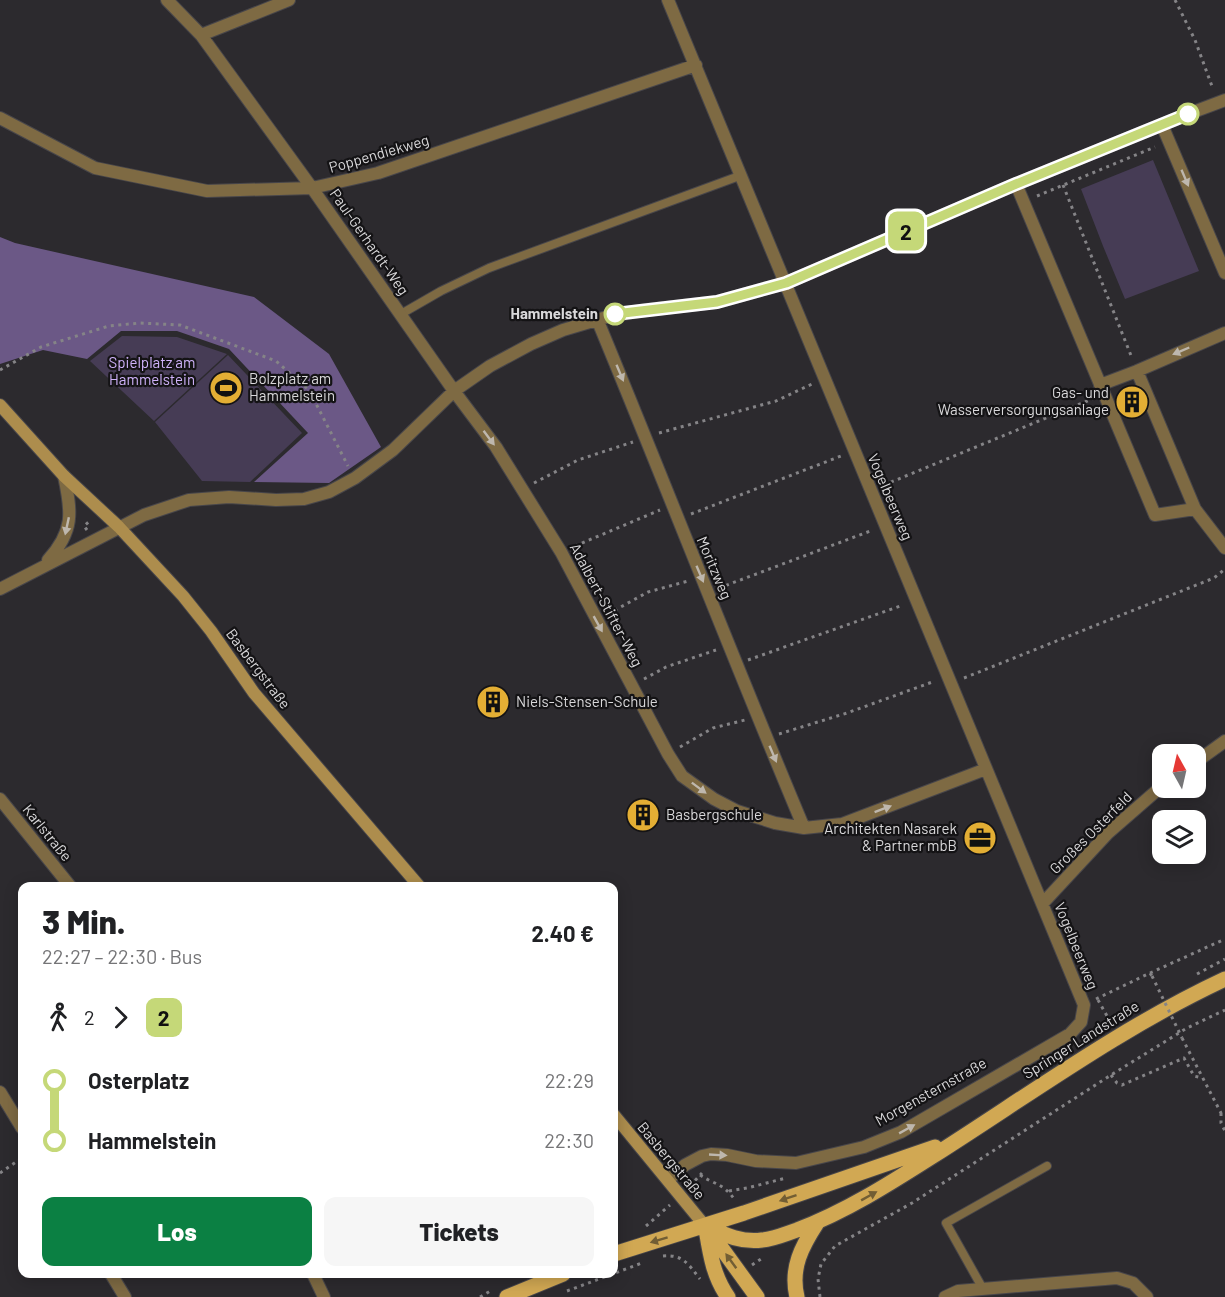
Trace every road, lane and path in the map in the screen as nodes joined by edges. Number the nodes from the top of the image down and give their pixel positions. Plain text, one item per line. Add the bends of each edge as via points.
1 (167, 0) edge
2 (289, 0) edge
3 (1175, 0) edge
4 (673, 2) edge
5 (201, 35) junction
6 (696, 65) junction
7 (1222, 101) edge
8 (0, 118) edge
9 (1162, 125) junction
10 (1169, 141) junction
11 (742, 175) junction
12 (1016, 184) junction
13 (1063, 186) junction
14 (312, 188) junction
15 (1024, 202) junction
16 (1225, 273) edge
17 (786, 283) junction
18 (401, 314) junction
19 (597, 319) junction
20 (1225, 333) edge
21 (0, 370) edge
22 (1137, 371) junction
23 (825, 378) junction
24 (1102, 389) junction
25 (454, 391) junction
26 (0, 405) edge
27 (646, 437) junction
28 (854, 451) junction
29 (64, 476) junction
30 (354, 478) junction
31 (523, 489) junction
32 (872, 490) junction
33 (672, 505) junction
34 (1195, 509) junction
35 (678, 519) junction
36 (886, 525) junction
37 (119, 527) junction
38 (1225, 548) edge
39 (561, 552) junction
40 (41, 568) junction
41 (1225, 569) edge
42 (701, 577) junction
43 (0, 589) edge
44 (708, 592) junction
45 (916, 600) junction
46 (596, 620) junction
47 (730, 645) junction
48 (737, 664) junction
49 (949, 680) junction
50 (632, 685) junction
51 (758, 717) junction
52 (766, 738) junction
53 (1225, 741) edge
54 (668, 754) junction
55 (1206, 755) edge
56 (986, 769) junction
57 (1152, 795) edge
58 (0, 799) edge
59 (804, 828) junction
60 (67, 882) edge
61 (416, 882) edge
62 (1042, 903) junction
63 (1225, 939) edge
64 (1151, 974) junction
65 (1225, 979) edge
66 (1097, 999) junction
67 (1084, 1005) junction
68 (1225, 1010) edge
69 (1113, 1025) dead end
70 (1111, 1075) junction
71 (1202, 1078) junction
72 (0, 1092) edge
73 (1223, 1114) edge
74 (618, 1120) edge
75 (18, 1121) edge
76 (1225, 1131) edge
77 (961, 1138) junction
78 (18, 1161) edge
79 (1047, 1166) dead end
80 (0, 1173) edge
81 (700, 1175) dead end
82 (668, 1180) junction
83 (681, 1196) junction
84 (744, 1213) junction
85 (817, 1223) junction
86 (647, 1226) dead end
87 (705, 1226) junction
88 (618, 1253) edge
89 (661, 1256) dead end
90 (766, 1256) dead end
91 (651, 1260) dead end
92 (618, 1272) edge
93 (740, 1273) junction
94 (113, 1278) edge
95 (315, 1278) edge
96 (553, 1278) edge
97 (601, 1278) edge
98 (983, 1289) junction
99 (724, 1292) edge
100 (560, 1293) dead end
101 (125, 1297) edge
102 (324, 1297) edge
103 (507, 1297) edge
104 (757, 1297) edge
105 (797, 1297) edge
106 (819, 1297) edge
107 (945, 1297) edge
108 (1147, 1297) edge

1 - 5 street, Paul-Gerhardt-Weg
2 - 5 street
3 - 7 path
4 - 6 street, Vogelbeerweg
5 - 14 street, Paul-Gerhardt-Weg
6 - 11 street, Vogelbeerweg
6 - 14 street, Poppendiekweg via 378,173
7 - 9 street
8 - 14 street, Poppendiekweg via 95,168 207,191
9 - 10 street
9 - 12 street
10 - 13 path
10 -> 16 street
11 - 17 street, Vogelbeerweg
11 - 18 lane via 489,268
12 - 15 street
12 - 17 street
13 - 15 path
13 - 22 path
14 - 18 street, Paul-Gerhardt-Weg
15 - 24 street
17 - 19 street via 717,302
17 - 23 street, Vogelbeerweg
18 - 25 street, Paul-Gerhardt-Weg
19 - 25 street via 531,344
19 -> 27 street, Moritzweg
20 -> 22 street
21 - 30 path via 41,347 109,326 180,325 276,361 309,390
22 - 24 street
22 - 34 street
23 - 27 path via 776,401
23 - 28 street, Vogelbeerweg
24 - 32 path
24 - 34 street via 1155,515
25 - 30 street via 393,450
25 -> 31 street, Adalbert-Stifter-Weg
26 - 29 main road, Basbergstraße
27 - 31 path via 578,460
27 - 33 street, Moritzweg
28 - 32 street, Vogelbeerweg
28 - 35 path
29 - 37 main road, Basbergstraße
29 -> 40 street via 69,501 68,527 59,547
30 - 37 street via 329,492 304,499 189,500
31 - 39 street, Adalbert-Stifter-Weg
32 - 36 street, Vogelbeerweg
33 - 35 street, Moritzweg
33 - 39 path
34 - 38 street
35 -> 42 street, Moritzweg
36 - 44 path
36 - 45 street, Vogelbeerweg
37 - 40 street
37 - 61 main road, Basbergstraße via 183,596 254,693
39 - 46 street, Adalbert-Stifter-Weg
40 - 43 street
41 - 49 path via 1214,578
42 - 44 street, Moritzweg
42 - 46 path via 648,592
44 - 47 street, Moritzweg
45 - 48 path
45 - 49 street, Vogelbeerweg
46 -> 50 street, Adalbert-Stifter-Weg
47 - 48 street, Moritzweg
47 - 50 path via 666,667
48 - 51 street, Moritzweg
49 - 52 path
49 - 56 street, Vogelbeerweg
50 - 54 street, Adalbert-Stifter-Weg
51 - 52 street, Moritzweg
51 - 54 path via 713,728
52 -> 59 street, Moritzweg
53 - 55 street
54 -> 59 street, Adalbert-Stifter-Weg via 682,776 714,799 737,811
59 -> 56 street, Adalbert-Stifter-Weg via 842,824
56 - 62 street, Vogelbeerweg
57 - 62 street, Großes Osterfeld
58 - 60 street, Karlstraße
62 - 67 street, Vogelbeerweg
63 - 64 path
64 - 66 path
64 - 71 path, bridge
65 - 77 main road, Springer Landstraße via 1146,1020
66 - 67 path
66 - 69 path
82 -> 67 street, Morgensternstraße via 702,1155 796,1163 864,1147 901,1132 1070,1034 1082,1022
68 - 70 path via 1187,1028
70 - 71 path via 1122,1085 1184,1058 1194,1076
70 - 106 path via 912,1203 835,1246 821,1264
71 - 73 path
72 - 75 street
73 - 76 path via 1221,1123
74 - 82 main road, Basbergstraße
77 -> 84 main road, Springer Landstraße
85 -> 77 main road, Springer Landstraße via 873,1194
78 - 80 path
79 - 98 lane via 946,1223
81 - 84 path via 729,1191
82 - 83 main road, Basbergstraße
83 - 86 path
83 - 87 main road, Basbergstraße
84 - 87 main road, Springer Landstraße
85 - 87 main road, Springer Landstraße via 759,1241 732,1238
85 - 105 main road via 798,1258
87 -> 88 main road
93 -> 87 main road
87 - 99 main road via 711,1263
89 - 99 path via 687,1262 711,1292
90 - 93 path
91 - 92 path
93 - 104 main road
94 - 101 street
95 - 102 street
96 - 103 main road
97 - 100 path
98 - 107 street via 958,1291
98 - 108 street via 1117,1278 1133,1283

